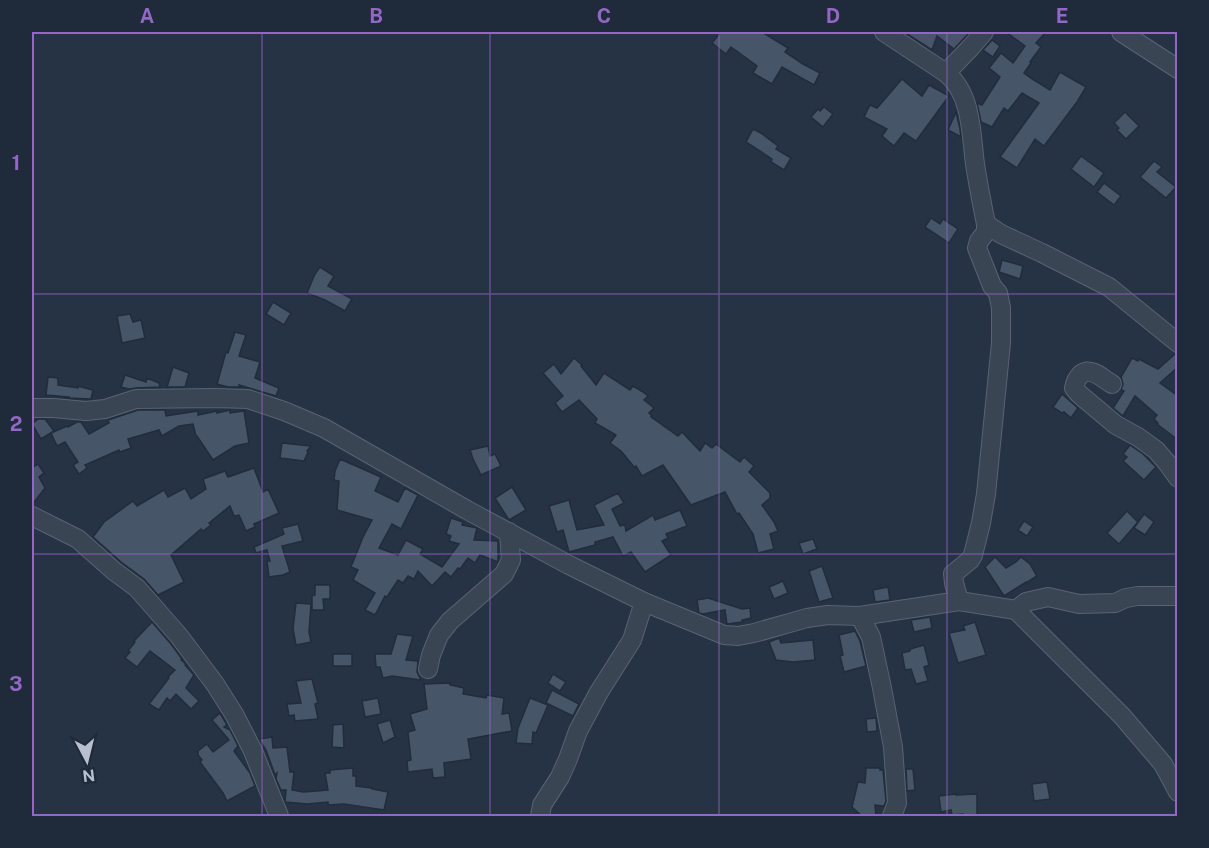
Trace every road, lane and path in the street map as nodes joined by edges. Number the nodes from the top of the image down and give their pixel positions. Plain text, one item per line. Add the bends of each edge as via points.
1 (984, 32) edge
2 (1120, 32) edge
3 (891, 33) edge
4 (1178, 69) edge
5 (946, 73) junction
6 (986, 224) junction
7 (1178, 343) edge
8 (1112, 384) dead end
9 (32, 408) edge
10 (1178, 478) edge
11 (32, 516) edge
12 (509, 532) junction
13 (1178, 596) edge
14 (959, 601) junction
15 (644, 602) junction
16 (1016, 609) junction
17 (860, 616) junction
18 (428, 669) dead end
19 (1178, 792) edge
20 (279, 816) edge
21 (540, 816) edge
22 (892, 816) edge

1 - 5 street
2 - 4 street
3 - 5 street
5 - 6 street via 960,88 971,123
6 - 7 street via 1108,287
6 - 14 street via 977,248 998,293 1001,343 984,504 973,555 953,574
8 - 10 street via 1088,371 1082,373 1074,388 1116,425 1156,450
9 - 12 street via 86,411 136,399 248,399 324,428
11 - 20 street via 78,538 137,588 179,636 234,714
12 - 15 street
12 - 18 street via 511,560 504,574 444,628
13 - 16 street via 1138,596 1115,603 1079,604 1048,597 1026,602
14 - 16 street
14 - 17 street
15 - 17 street via 724,635 738,636 828,615
15 - 21 street via 632,640 578,731
16 - 19 street via 1122,716 1163,764
17 - 22 street via 870,638 893,747 897,803

